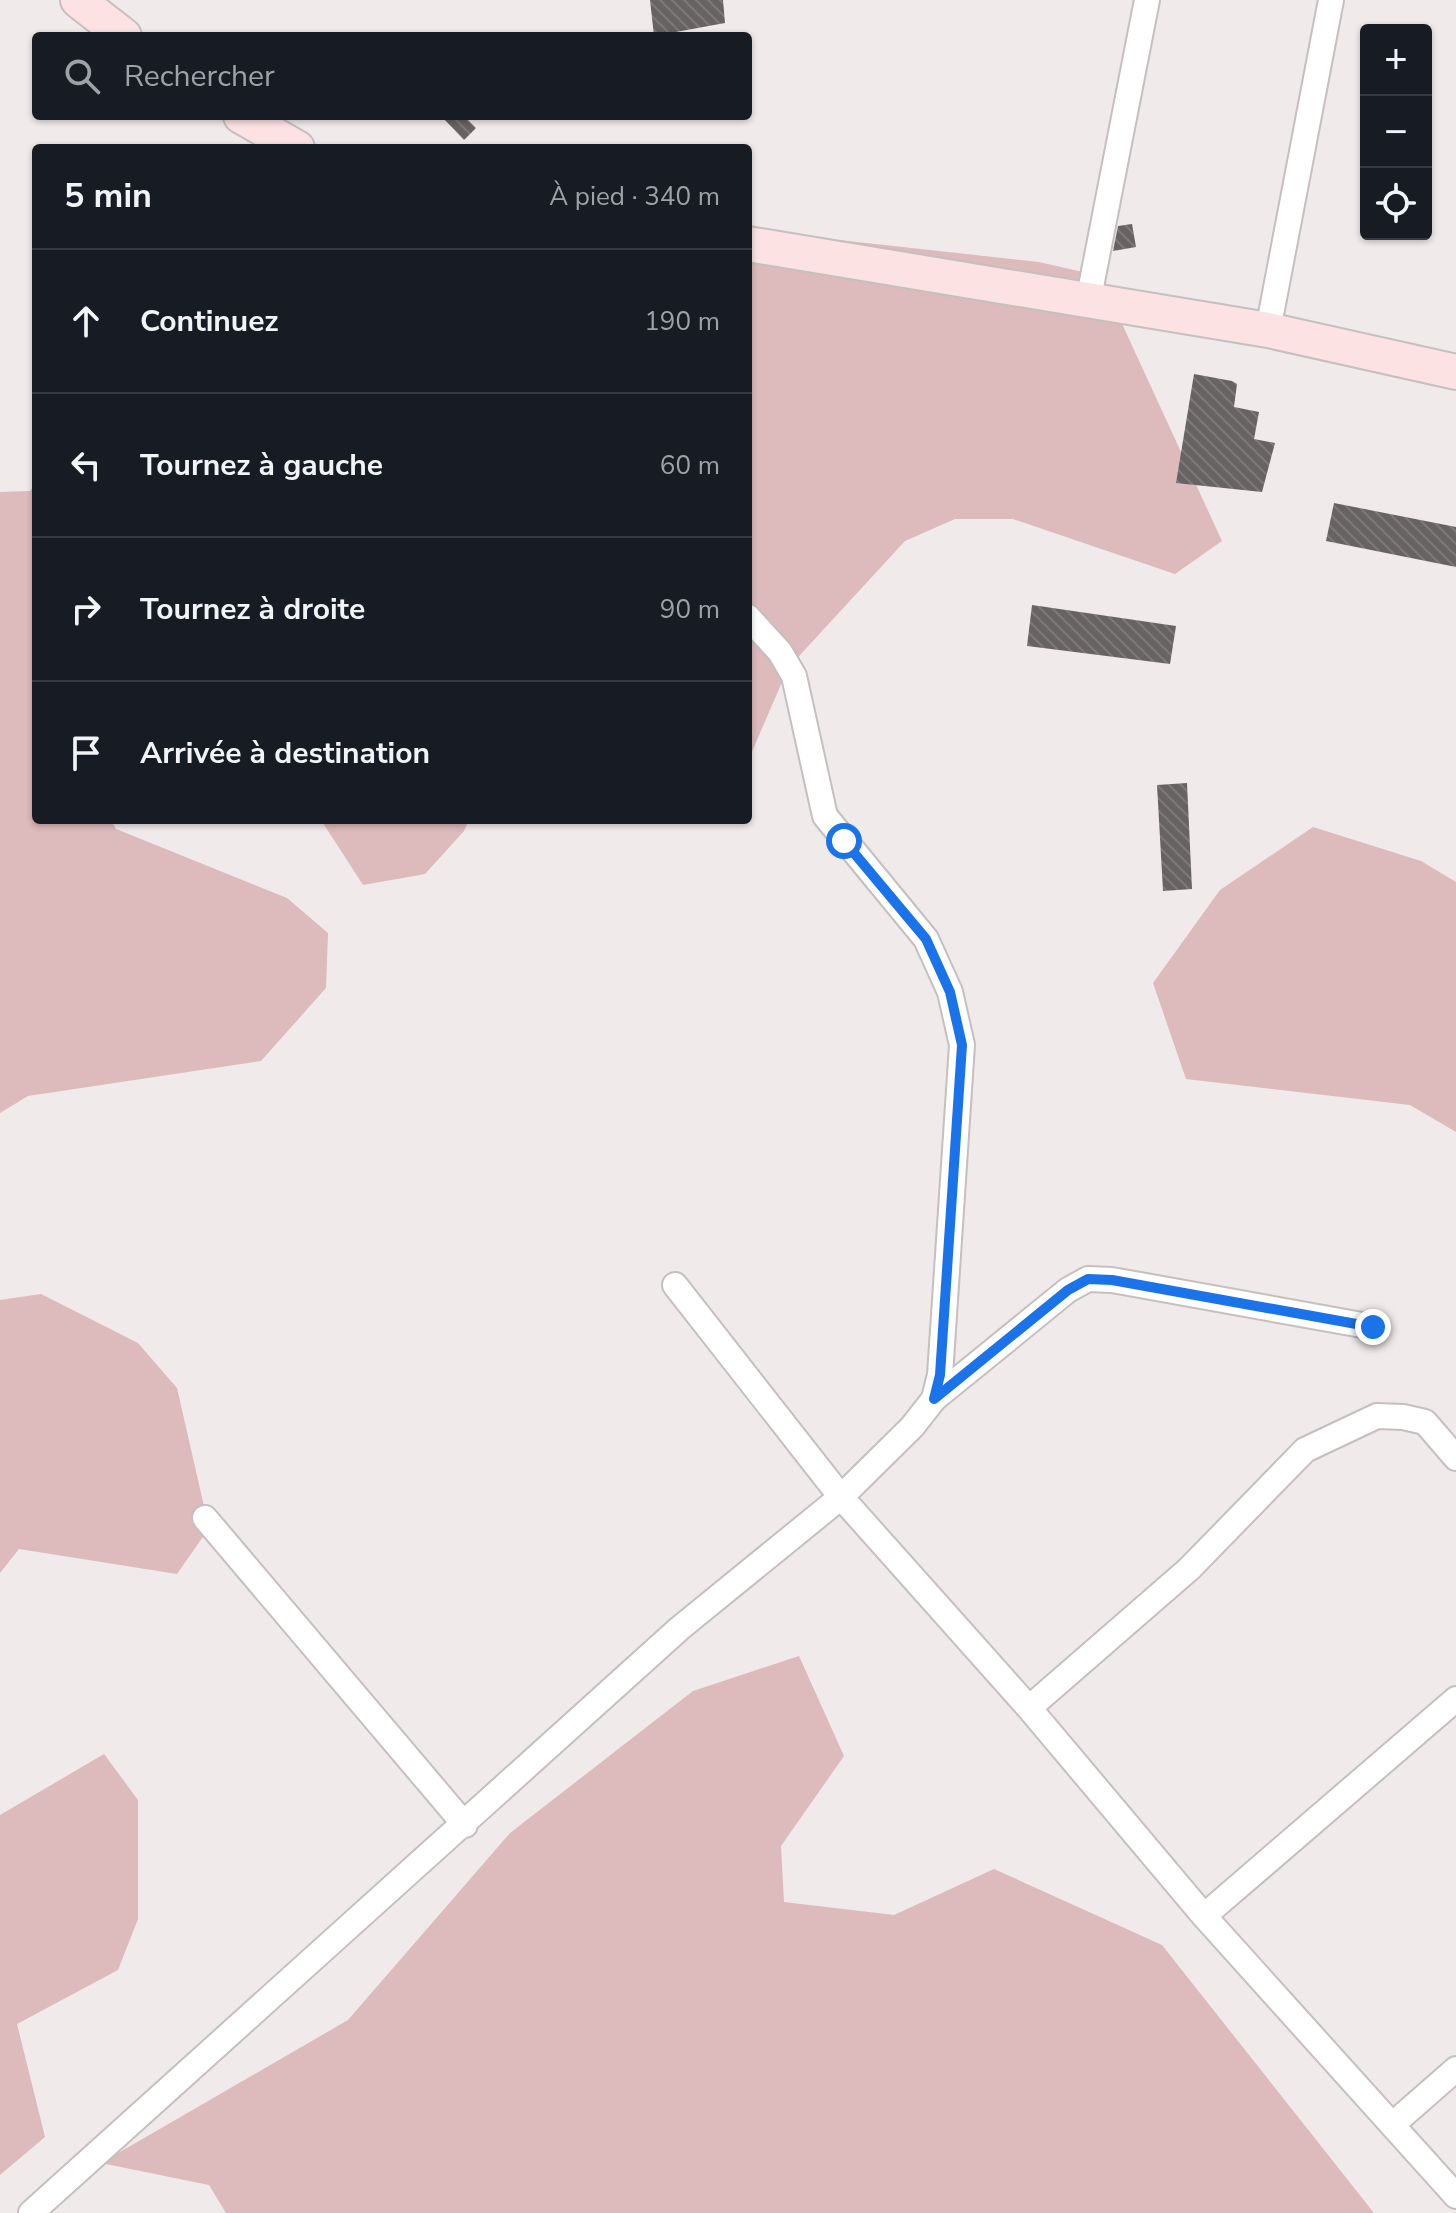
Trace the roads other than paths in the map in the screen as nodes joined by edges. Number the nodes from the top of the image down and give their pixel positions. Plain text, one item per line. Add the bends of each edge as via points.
1 (78, 0) edge
2 (1147, 0) edge
3 (1331, 0) edge
4 (119, 32) edge
5 (248, 120) edge
6 (290, 144) edge
7 (752, 245) edge
8 (1088, 302) junction
9 (1268, 330) junction
10 (1456, 372) edge
11 (752, 621) edge
12 (675, 1285) dead end
13 (1373, 1327) dead end
14 (934, 1399) junction
15 (1456, 1458) edge
16 (841, 1497) junction
17 (205, 1518) dead end
18 (1456, 1699) edge
19 (1029, 1708) junction
20 (465, 1825) junction
21 (1204, 1916) junction
22 (1456, 2069) edge
23 (1392, 2125) junction
24 (1456, 2196) edge
25 (31, 2213) edge

1 - 4 main road
2 - 8 street
3 - 9 street
5 - 6 main road
7 - 8 main road
8 - 9 main road
9 - 10 main road
11 - 14 street via 794,676 825,816 926,939 950,992 962,1045 940,1375
12 - 16 street
13 - 14 street via 1088,1279
14 - 16 street
15 - 19 street via 1425,1422 1403,1417 1377,1416 1305,1450 1189,1569
16 - 19 street
16 - 20 street via 680,1628
17 - 20 street
18 - 21 street
19 - 21 street
20 - 25 street
21 - 23 street
22 - 23 street
23 - 24 street

